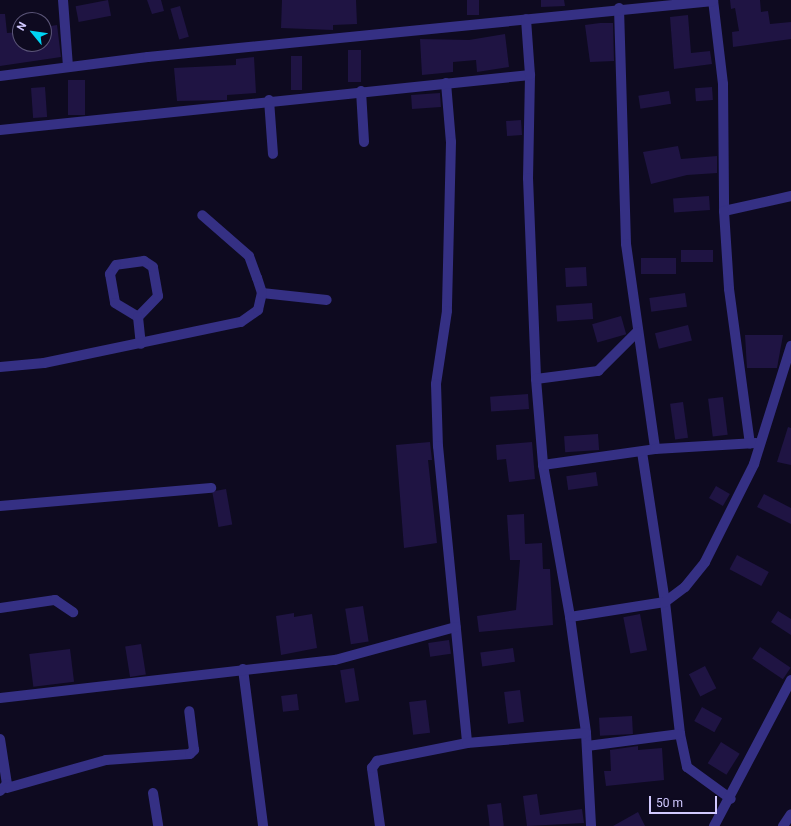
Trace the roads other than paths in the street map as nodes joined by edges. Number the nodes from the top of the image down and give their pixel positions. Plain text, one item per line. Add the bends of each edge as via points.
1 (63, 0) edge
2 (713, 0) edge
3 (618, 8) junction
4 (526, 19) junction
5 (68, 67) junction
6 (530, 75) junction
7 (0, 76) edge
8 (446, 83) junction
9 (361, 92) junction
10 (269, 100) junction
11 (0, 130) edge
12 (364, 142) dead end
13 (273, 154) dead end
14 (791, 196) edge
15 (724, 210) junction
16 (202, 215) dead end
17 (262, 293) junction
18 (327, 300) dead end
19 (138, 317) junction
20 (637, 332) junction
21 (140, 344) junction
22 (791, 346) edge
23 (0, 367) edge
24 (536, 378) junction
25 (755, 443) junction
26 (655, 449) junction
27 (642, 452) junction
28 (543, 465) junction
29 (211, 488) dead end
30 (0, 506) edge
31 (665, 602) junction
32 (0, 608) edge
33 (73, 612) dead end
34 (570, 616) junction
35 (456, 627) junction
36 (243, 669) junction
37 (791, 680) edge
38 (0, 698) edge
39 (189, 711) dead end
40 (586, 733) junction
41 (680, 734) junction
42 (0, 739) edge
43 (467, 743) junction
44 (587, 746) junction
45 (4, 790) edge
46 (153, 794) dead end
47 (731, 799) junction
48 (791, 814) edge
49 (158, 826) edge
50 (263, 826) edge
51 (380, 826) edge
52 (591, 826) edge
53 (714, 826) edge
54 (784, 826) edge

1 - 5 street
2 - 3 street
2 - 15 street via 723,84
3 - 4 street
3 - 20 street via 626,244
4 - 5 street
4 - 6 street
5 - 7 street
6 - 8 street
6 - 24 street via 528,178
8 - 9 street
8 - 35 street via 451,142 447,311 436,384
9 - 10 street
9 - 12 street
10 - 11 street
10 - 13 street
14 - 15 street
15 - 25 street via 729,289
16 - 17 street via 249,256
17 - 18 street
17 - 21 street via 258,310 242,322
19 - 19 street via 158,296 153,267 144,261 116,265 110,274 115,303
19 - 21 street
20 - 24 street via 598,371
20 - 26 street via 646,367
21 - 23 street via 44,362
22 - 25 street
24 - 28 street
25 - 26 street
25 - 31 street via 754,464 705,562 685,587
26 - 27 street
27 - 28 street
27 - 31 street
28 - 34 street
29 - 30 street
31 - 34 street
31 - 41 street
32 - 33 street via 55,600
34 - 40 street
35 - 36 street via 335,660
35 - 43 street
36 - 38 street
36 - 50 street
37 - 47 street
39 - 45 street via 194,750 190,754 106,760
40 - 43 street
40 - 44 street
41 - 44 street
41 - 47 street via 687,767
42 - 45 street
43 - 51 street via 374,763
44 - 52 street
46 - 49 street
47 - 53 street
48 - 54 street

